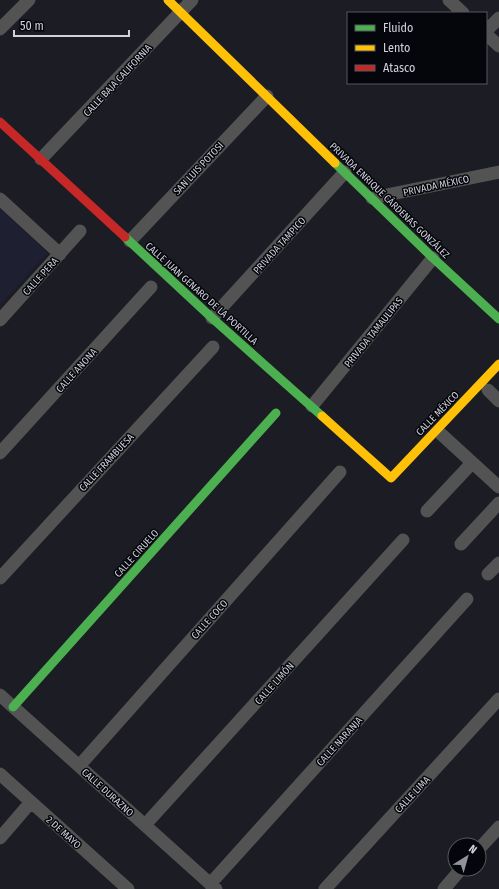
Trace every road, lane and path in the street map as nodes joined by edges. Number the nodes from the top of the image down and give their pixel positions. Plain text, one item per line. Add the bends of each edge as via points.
1 (29, 0) edge
2 (168, 0) edge
3 (192, 0) edge
4 (449, 0) edge
5 (180, 12) junction
6 (462, 12) edge
7 (499, 18) edge
8 (0, 29) edge
9 (487, 32) edge
10 (487, 34) edge
11 (499, 46) edge
12 (267, 96) junction
13 (0, 122) edge
14 (41, 159) junction
15 (345, 172) junction
16 (499, 172) edge
17 (372, 198) junction
18 (0, 199) edge
19 (80, 231) dead end
20 (130, 241) junction
21 (60, 254) junction
22 (433, 258) junction
23 (151, 286) dead end
24 (212, 318) junction
25 (499, 319) edge
26 (0, 320) edge
27 (213, 347) dead end
28 (499, 364) edge
29 (488, 390) dead end
30 (499, 401) edge
31 (312, 406) junction
32 (276, 413) dead end
33 (442, 434) dead end
34 (0, 453) edge
35 (472, 462) junction
36 (340, 472) dead end
37 (391, 478) joint
38 (499, 487) edge
39 (499, 503) edge
40 (427, 511) dead end
41 (403, 540) dead end
42 (461, 544) dead end
43 (499, 563) edge
44 (488, 574) dead end
45 (0, 578) edge
46 (467, 599) dead end
47 (0, 695) edge
48 (499, 699) edge
49 (13, 707) junction
50 (79, 766) junction
51 (0, 774) edge
52 (31, 802) junction
53 (145, 825) junction
54 (499, 827) edge
55 (0, 838) edge
56 (487, 841) edge
57 (455, 877) edge
58 (120, 886) edge
59 (213, 886) edge
60 (325, 889) edge
61 (444, 889) edge

1 - 8 street
2 - 5 street, PRIVADA ENRIQUE CÁRDENAS GONZÁLEZ
3 - 5 street, CALLE BAJA CALIFORNIA
4 - 6 street
5 - 12 street, PRIVADA ENRIQUE CÁRDENAS GONZÁLEZ
5 - 14 street, CALLE BAJA CALIFORNIA
7 - 9 street
10 - 11 street
12 - 15 street, PRIVADA ENRIQUE CÁRDENAS GONZÁLEZ
12 - 20 street, SAN LUIS POTOSI
13 - 14 street, CALLE JUAN GENARO DE LA PORTILLA
14 - 20 street, CALLE JUAN GENARO DE LA PORTILLA
15 - 17 street, PRIVADA ENRIQUE CÁRDENAS GONZÁLEZ
15 - 24 street, PRIVADA TAMPICO
16 - 17 street, PRIVADA MÉXICO
17 - 22 street, PRIVADA ENRIQUE CÁRDENAS GONZÁLEZ
18 - 21 street
19 - 21 street, CALLE PERA
20 - 24 street, CALLE JUAN GENARO DE LA PORTILLA
21 - 26 street, CALLE PERA
22 - 25 street, PRIVADA ENRIQUE CÁRDENAS GONZÁLEZ
22 - 31 street, PRIVADA TAMAULIPAS
23 - 34 street, CALLE ANONA
24 - 31 street, CALLE JUAN GENARO DE LA PORTILLA
27 - 45 street, CALLE FRAMBUESA
28 - 37 street, CALLE MÉXICO
29 - 30 street
31 - 37 street, CALLE JUAN GENARO DE LA PORTILLA
32 - 49 street, CALLE CIRUELO
33 - 35 street
35 - 38 street
35 - 40 street
36 - 50 street, CALLE COCO
39 - 42 street
41 - 53 street, CALLE LIMÓN
43 - 44 street
46 - 59 street, CALLE NARANJA
47 - 49 street, CALLE DURAZNO
48 - 60 street, CALLE LIMA
49 - 50 street, CALLE DURAZNO
50 - 53 street, CALLE DURAZNO
51 - 52 street, 2 DE MAYO
52 - 55 street
52 - 58 street, 2 DE MAYO
53 - 59 street, CALLE DURAZNO
54 - 56 street
57 - 61 street

